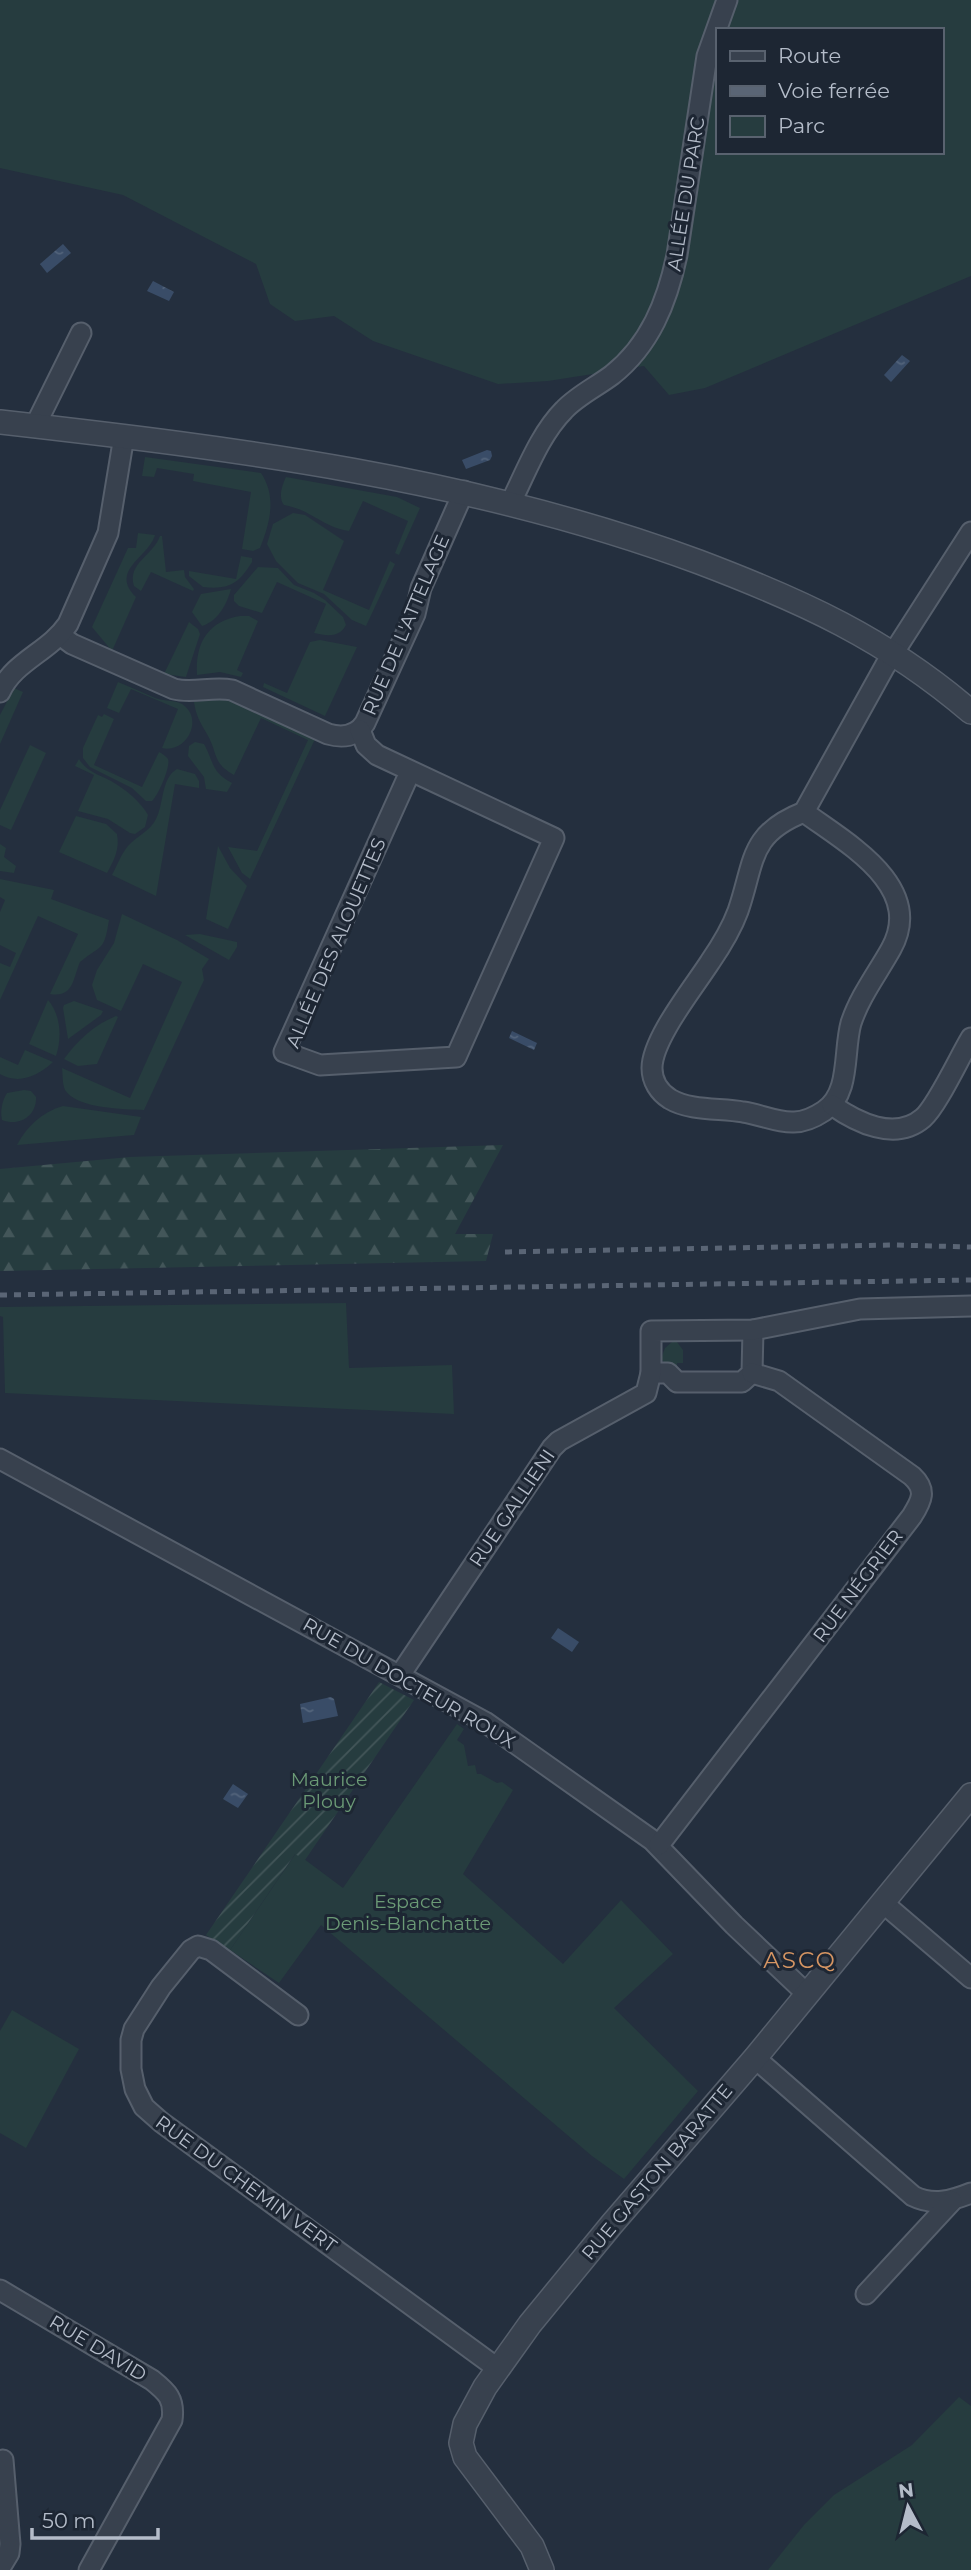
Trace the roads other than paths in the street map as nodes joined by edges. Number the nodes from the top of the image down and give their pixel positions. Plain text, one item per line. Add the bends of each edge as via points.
1 (727, 0) edge
2 (717, 28) edge
3 (716, 31) edge
4 (81, 333) dead end
5 (0, 422) edge
6 (35, 426) junction
7 (124, 436) junction
8 (464, 491) junction
9 (510, 502) junction
10 (971, 532) edge
11 (60, 635) junction
12 (894, 653) junction
13 (7, 666) edge
14 (0, 692) edge
15 (971, 712) edge
16 (360, 730) junction
17 (410, 772) junction
18 (804, 812) junction
19 (971, 1038) edge
20 (832, 1105) junction
21 (971, 1306) edge
22 (753, 1330) junction
23 (650, 1373) junction
24 (752, 1373) junction
25 (0, 1459) edge
26 (400, 1675) junction
27 (971, 1795) edge
28 (659, 1845) junction
29 (882, 1902) junction
30 (971, 1978) edge
31 (807, 1994) junction
32 (298, 2015) dead end
33 (755, 2058) junction
34 (971, 2193) edge
35 (952, 2201) junction
36 (0, 2290) edge
37 (866, 2294) dead end
38 (497, 2368) junction
39 (3, 2460) dead end
40 (0, 2568) edge
41 (89, 2570) edge
42 (542, 2570) edge

1 - 2 street, ALLÉE DU PARC
3 - 9 street, ALLÉE DU PARC via 707,56 677,256 660,314 624,365 565,408
4 - 6 street
5 - 6 street
6 - 7 street
7 - 8 street via 252,453
7 - 11 street via 107,537
8 - 9 street
8 - 16 street, RUE DE L'ATTELAGE via 421,588 415,614
9 - 12 street via 738,577 800,602
10 - 12 street
11 - 13 street
11 - 16 street, RUE DE L'ATTELAGE via 174,689 228,689 332,735
12 - 15 street
12 - 18 street
13 - 14 street
16 - 17 street, ALLÉE DES ALOUETTES via 374,753
17 - 17 street, ALLÉE DES ALOUETTES via 554,838 456,1057 313,1065 284,1052
18 - 20 street via 878,870 894,892 899,915 896,938 852,1021 843,1079
18 - 20 street via 762,841 733,923 662,1037 652,1068 663,1094 681,1104 797,1122
19 - 20 street via 928,1112 916,1122 893,1128 869,1126
21 - 22 street via 860,1309
22 - 23 street via 651,1331
22 - 24 street
23 - 24 street via 668,1373 677,1382 743,1382
23 - 26 street, RUE GALLIENI via 649,1388 641,1397 552,1448
24 - 28 street, RUE NÉGRIER via 779,1381 912,1476 923,1490 922,1498
25 - 26 street, RUE DU DOCTEUR ROUX
26 - 28 street, RUE DU DOCTEUR ROUX via 485,1722
27 - 29 street, RUE GASTON BARATTE
28 - 31 street, RUE DU DOCTEUR ROUX
29 - 30 street
29 - 31 street, RUE GASTON BARATTE
31 - 33 street, RUE GASTON BARATTE
32 - 38 street, RUE DU CHEMIN VERT via 211,1950 191,1950 134,2029 131,2070 138,2098 161,2122
33 - 35 street via 913,2196 925,2202
33 - 38 street, RUE GASTON BARATTE via 599,2239
34 - 35 street
35 - 37 street
36 - 41 street, RUE DAVID via 152,2379 174,2407 172,2420
38 - 42 street, RUE GASTON BARATTE via 464,2424 462,2447 468,2463 532,2546
39 - 40 street via 10,2544

